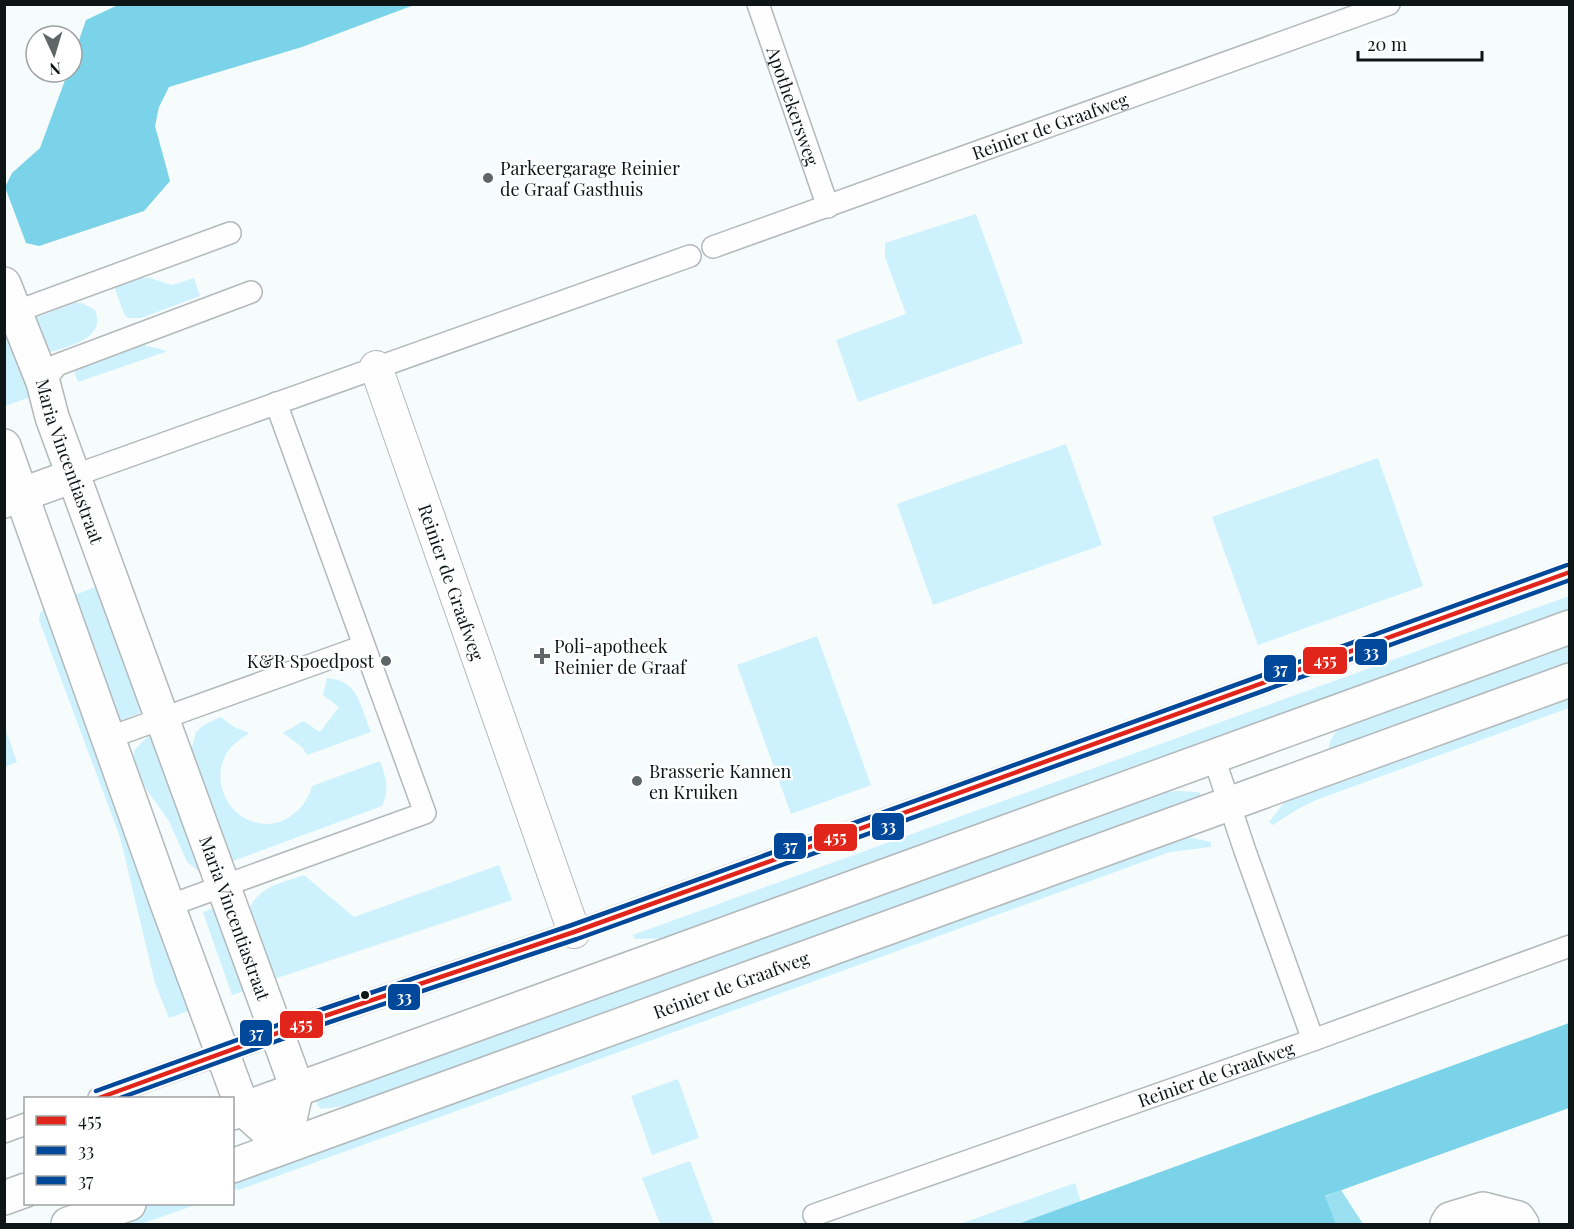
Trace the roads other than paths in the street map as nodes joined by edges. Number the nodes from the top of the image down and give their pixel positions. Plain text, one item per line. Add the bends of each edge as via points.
1 (759, 4) edge
2 (1389, 4) edge
3 (828, 207) junction
4 (230, 232) dead end
5 (712, 247) dead end
6 (690, 256) dead end
7 (251, 292) dead end
8 (8, 304) edge
9 (376, 367) junction
10 (43, 382) junction
11 (276, 403) junction
12 (4, 446) edge
13 (73, 476) junction
14 (13, 498) edge
15 (1569, 572) edge
16 (1569, 627) edge
17 (364, 646) junction
18 (1569, 680) edge
19 (161, 718) junction
20 (108, 738) junction
21 (1214, 758) junction
22 (1228, 802) junction
23 (223, 887) junction
24 (168, 906) junction
25 (574, 932) junction
26 (1569, 946) edge
27 (276, 1035) junction
28 (1313, 1040) junction
29 (223, 1053) junction
30 (297, 1088) junction
31 (102, 1097) edge
32 (238, 1111) edge
33 (24, 1125) edge
34 (4, 1132) edge
35 (284, 1146) junction
36 (234, 1165) edge
37 (24, 1191) edge
38 (4, 1198) edge
39 (123, 1205) edge
40 (814, 1215) dead end
41 (68, 1224) edge
42 (1447, 1224) edge
43 (1522, 1224) edge

1 - 3 lane, Apothekersweg
2 - 3 lane, Reinier de Graafweg
3 - 5 lane, Reinier de Graafweg
4 - 8 lane
6 - 9 lane
7 - 10 lane via 57,366
8 - 10 main road, Maria Vincentiastraat
9 - 11 lane
9 - 25 street, Reinier de Graafweg
10 - 13 main road, Maria Vincentiastraat via 51,417
11 - 13 lane
11 - 17 lane
12 - 14 main road
13 - 14 main road
13 - 19 main road, Maria Vincentiastraat
14 - 20 main road
15 - 25 lane
16 - 21 main road
17 - 19 lane
17 - 23 lane via 424,813
18 - 22 main road, Reinier de Graafweg
19 - 20 lane
19 - 23 main road, Maria Vincentiastraat
20 - 24 main road
21 - 22 lane, Reinier de Graafweg
21 - 30 main road
22 - 28 lane, Reinier de Graafweg
22 - 35 main road, Reinier de Graafweg
23 - 24 lane
23 - 27 main road, Maria Vincentiastraat
24 - 29 main road
25 - 27 lane
26 - 28 lane, Reinier de Graafweg
27 - 29 lane
27 - 30 main road, Maria Vincentiastraat
28 - 40 lane, Reinier de Graafweg
29 - 31 lane
29 - 32 main road
30 - 32 main road
30 - 35 main road
32 - 35 main road
33 - 34 lane
35 - 36 main road, Reinier de Graafweg
37 - 38 main road
39 - 41 main road
42 - 43 main road via 1450,1219 1483,1209 1518,1218

